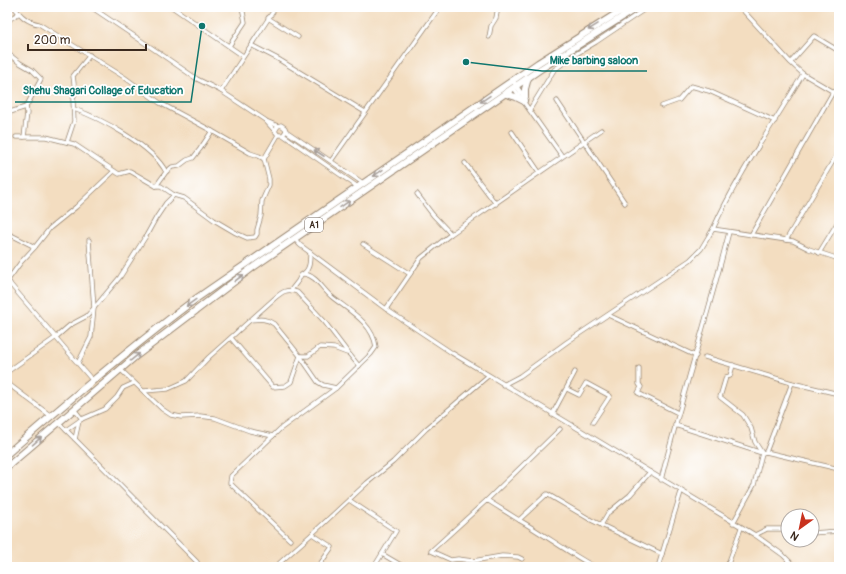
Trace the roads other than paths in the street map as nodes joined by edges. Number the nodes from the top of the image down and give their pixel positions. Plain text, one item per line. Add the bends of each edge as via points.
1 (14, 7) edge
2 (91, 7) edge
3 (172, 7) edge
4 (242, 7) edge
5 (276, 7) edge
6 (440, 7) edge
7 (498, 7) edge
8 (627, 7) edge
9 (638, 7) edge
10 (648, 7) edge
11 (740, 7) edge
12 (18, 14) junction
13 (268, 18) junction
14 (7, 25) edge
15 (298, 37) dead end
16 (489, 37) dead end
17 (250, 45) junction
18 (229, 46) junction
19 (839, 51) edge
20 (7, 53) edge
21 (90, 55) junction
22 (243, 56) junction
23 (791, 62) junction
24 (803, 74) junction
25 (528, 78) junction
26 (514, 84) junction
27 (221, 91) junction
28 (833, 92) junction
29 (506, 94) junction
30 (839, 95) edge
31 (524, 99) junction
32 (557, 100) dead end
33 (662, 106) dead end
34 (26, 107) junction
35 (529, 108) junction
36 (74, 109) junction
37 (365, 112) junction
38 (7, 113) edge
39 (265, 120) junction
40 (775, 121) junction
41 (278, 126) junction
42 (601, 130) dead end
43 (212, 131) junction
44 (275, 131) junction
45 (286, 131) junction
46 (512, 132) dead end
47 (280, 135) junction
48 (16, 137) dead end
49 (24, 137) junction
50 (584, 141) junction
51 (67, 142) junction
52 (839, 151) edge
53 (562, 156) junction
54 (264, 159) junction
55 (331, 161) junction
56 (465, 163) dead end
57 (114, 171) junction
58 (166, 172) junction
59 (539, 172) junction
60 (361, 185) junction
61 (156, 186) junction
62 (417, 194) dead end
63 (174, 195) junction
64 (625, 203) dead end
65 (496, 204) junction
66 (839, 220) edge
67 (714, 229) junction
68 (729, 232) junction
69 (7, 233) edge
70 (451, 234) junction
71 (751, 235) junction
72 (294, 238) junction
73 (89, 240) dead end
74 (786, 240) junction
75 (363, 244) dead end
76 (35, 247) junction
77 (310, 252) junction
78 (819, 253) junction
79 (839, 259) edge
80 (304, 274) junction
81 (410, 274) junction
82 (7, 279) edge
83 (291, 290) junction
84 (94, 308) junction
85 (386, 309) junction
86 (608, 315) junction
87 (251, 320) junction
88 (56, 337) junction
89 (231, 338) junction
90 (349, 354) junction
91 (300, 356) junction
92 (696, 356) junction
93 (705, 357) dead end
94 (78, 363) junction
95 (360, 366) junction
96 (733, 366) junction
97 (639, 368) dead end
98 (120, 369) junction
99 (7, 372) edge
100 (575, 372) dead end
101 (488, 376) junction
102 (92, 380) junction
103 (792, 382) junction
104 (7, 383) edge
105 (134, 383) junction
106 (503, 385) junction
107 (336, 388) junction
108 (567, 389) junction
109 (144, 391) junction
110 (839, 394) edge
111 (69, 400) junction
112 (74, 408) junction
113 (678, 413) junction
114 (552, 415) junction
115 (51, 416) junction
116 (80, 420) junction
117 (58, 422) junction
118 (592, 422) dead end
119 (675, 426) junction
120 (560, 429) dead end
121 (66, 430) junction
122 (273, 436) junction
123 (75, 439) junction
124 (764, 453) junction
125 (7, 454) edge
126 (7, 467) edge
127 (839, 468) edge
128 (650, 472) junction
129 (662, 480) junction
130 (681, 492) junction
131 (348, 500) junction
132 (487, 500) junction
133 (519, 520) junction
134 (733, 523) junction
135 (601, 525) junction
136 (741, 528) junction
137 (780, 529) edge
138 (839, 531) edge
139 (820, 532) edge
140 (312, 534) junction
141 (755, 536) junction
142 (290, 540) dead end
143 (382, 554) junction
144 (662, 554) junction
145 (522, 559) dead end
146 (788, 561) junction
147 (197, 562) dead end
148 (275, 567) edge
149 (318, 567) edge
150 (374, 567) edge
151 (404, 567) edge
152 (595, 567) edge
153 (658, 567) edge
154 (727, 567) edge
155 (786, 567) edge
156 (795, 567) edge

1 - 12 street
2 - 27 street via 196,79
3 - 18 street
4 - 18 street via 245,22
5 - 13 street
6 - 37 street
7 - 16 street
8 -> 26 highway, A1 via 561,48
9 - 25 highway, A1
10 - 35 street via 554,70
11 - 23 street
12 - 14 street via 10,19
12 - 21 street
13 - 15 street
13 - 17 street
17 - 22 street
17 - 37 street
18 - 22 street
19 - 23 street via 814,36
20 - 34 street via 41,79
21 - 36 street via 73,76
21 - 43 street via 160,103
22 - 27 street
23 - 24 street
24 - 28 street
24 - 40 street
25 - 26 highway, A1
25 - 31 highway
26 - 29 highway, A1
26 - 31 street
26 -> 60 highway, A1
27 - 39 street
28 - 30 street
28 - 71 street
29 - 31 highway
72 -> 29 highway, A1
31 - 35 street
32 - 50 street
33 - 40 street via 679,100 691,86 709,91
34 - 38 street
34 - 49 street
35 - 53 street
36 - 51 street via 74,121
36 - 58 street via 101,121 135,142 150,153
37 - 55 street
39 - 41 street
39 - 44 street
40 - 67 street via 754,152
41 - 44 street
41 - 45 street via 284,126
42 - 50 street
43 - 54 street
43 - 58 street via 192,158
44 - 47 street
45 - 47 street
55 -> 45 street
46 - 59 street
47 - 54 street
47 - 60 street
48 - 49 street
49 - 51 street via 46,137
50 - 53 street
50 - 64 street
51 - 57 street
52 - 74 street
53 - 59 street
54 - 63 street via 269,185 262,201 255,237 247,238 214,220 184,198
55 - 60 street
56 - 65 street
57 - 61 street via 119,174 130,171
57 - 76 street via 50,228
58 - 61 street
59 - 65 street
60 -> 102 highway, A1 via 191,303
61 - 63 street via 166,188
62 - 70 street
63 - 84 street via 156,218 120,277
65 - 70 street
66 - 78 street
67 - 68 street
67 - 86 street via 696,255
68 - 71 street
68 - 92 street
69 - 76 street
70 - 81 street via 421,258
71 - 74 street
72 - 77 street
98 -> 72 highway, A1
73 - 84 street
74 - 78 street
75 - 81 street
76 - 82 street
77 - 80 street via 309,267
77 - 85 street
78 - 79 street
80 - 83 street
80 - 95 street via 312,277 332,297 357,315 370,331 375,350
81 - 85 street
82 - 88 street
83 - 87 street via 285,290
83 - 90 street via 297,292 324,321
84 - 88 street via 87,316 70,325
84 - 94 street via 90,337
85 - 101 street
86 - 92 street
86 - 106 street
87 - 89 street
87 - 91 street via 269,320
88 - 94 street
88 - 99 street
89 - 91 street via 273,387 285,386 291,382
89 - 109 street via 182,383 168,389
90 - 91 street via 334,348 320,347 308,356
90 - 95 street
91 - 107 street via 321,384
92 - 113 street
93 - 96 street
94 - 102 street
95 - 107 street
96 - 103 street
96 - 124 street via 730,376 726,377 720,397 743,415 751,428 755,442
97 - 113 street via 639,384 642,387 638,393
98 - 105 street
98 - 112 highway, A1
100 - 108 street
101 - 106 street
101 - 131 street
102 - 111 highway, A1
103 - 110 street
103 - 124 street
104 - 115 street
105 - 109 street
105 - 116 street via 123,388 105,409
106 - 114 street
107 - 122 street
108 - 114 street
108 - 118 street via 579,395 586,383 610,396
109 - 122 street via 162,410 171,415 215,418 250,431
111 - 112 highway
111 - 115 highway, A1
112 - 116 street
112 - 117 highway, A1
113 - 119 street
114 - 128 street
115 - 125 highway, A1
116 - 121 street
116 - 123 street
117 - 121 street
126 -> 117 highway, A1
119 - 124 street
119 - 129 street
120 - 132 street
121 - 123 street
122 - 142 street via 231,476 230,483
123 - 147 street
124 - 127 street
124 - 134 street via 754,485
128 - 129 street
128 - 135 street via 630,495 608,513
129 - 130 street
130 - 134 street
130 - 144 street
131 - 140 street
131 - 143 street via 396,531
132 - 133 street
132 - 145 street via 431,551 450,560 473,561 502,556
133 - 135 street via 547,494
133 - 152 street
134 - 136 street
135 - 144 street
136 - 141 street
136 - 154 street
137 - 141 street via 767,529
138 - 139 street
140 - 148 street
140 - 149 street via 332,547
141 - 146 street
143 - 150 street
143 - 151 street
144 - 153 street
146 - 155 street
146 - 156 street

